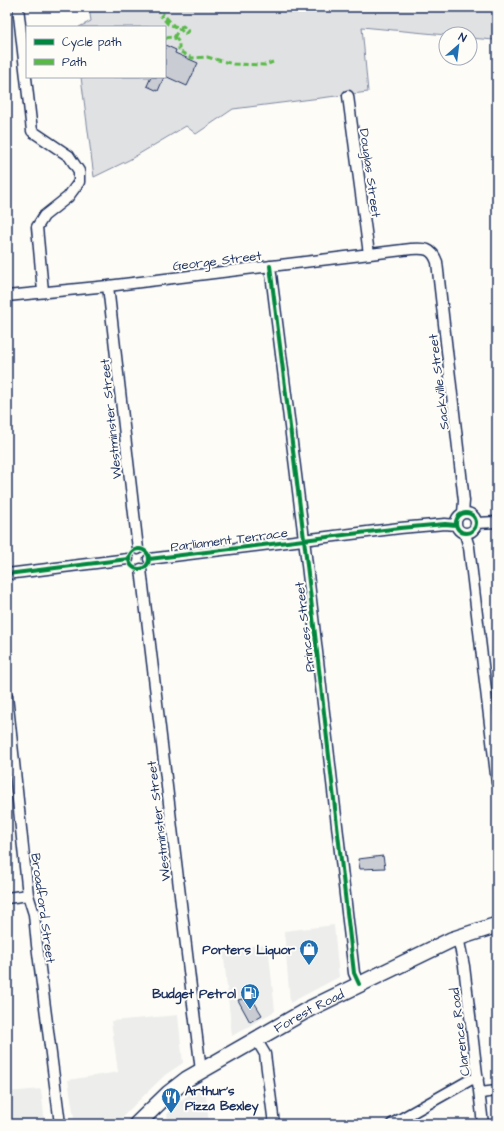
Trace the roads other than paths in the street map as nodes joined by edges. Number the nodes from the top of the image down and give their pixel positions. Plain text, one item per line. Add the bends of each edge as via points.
1 (18, 7) edge
2 (26, 78) edge
3 (26, 78) edge
4 (348, 96) dead end
5 (429, 250) joint
6 (369, 254) junction
7 (270, 266) junction
8 (108, 286) junction
9 (43, 291) junction
10 (7, 296) edge
11 (463, 513) junction
12 (497, 522) edge
13 (476, 523) junction
14 (456, 525) junction
15 (465, 534) junction
16 (304, 539) junction
17 (138, 549) junction
18 (128, 559) junction
19 (149, 559) junction
20 (141, 569) junction
21 (7, 574) edge
22 (7, 696) edge
23 (497, 783) edge
24 (28, 895) junction
25 (7, 898) edge
26 (497, 925) edge
27 (458, 937) junction
28 (360, 984) junction
29 (256, 1038) junction
30 (201, 1071) junction
31 (478, 1078) junction
32 (497, 1090) edge
33 (480, 1092) junction
34 (60, 1124) edge
35 (137, 1124) edge
36 (274, 1124) edge
37 (392, 1124) edge
38 (483, 1124) edge

1 - 3 street
2 - 9 street via 32,131 69,156 79,171 79,182 68,197 44,216 37,227
4 - 6 street, Douglas Street
5 - 6 street, George Street via 423,248
5 - 11 street, Sackville Street via 437,262 464,501
6 - 7 street, George Street
7 - 8 street, George Street
7 - 16 street, Princes Street
8 - 9 street, George Street
8 - 17 street, Westminster Street
9 - 10 street, George Street
11 - 13 street via 472,515
11 - 14 street via 456,519
12 - 13 street
13 - 15 street via 472,532
14 - 15 street via 459,531
14 - 16 street, Parliament Terrace via 400,528
15 - 23 street via 469,547
16 - 19 street, Parliament Terrace
16 - 28 street, Princes Street via 354,973
17 - 18 street via 132,551
17 - 19 street via 145,551
18 - 20 street via 131,565
18 - 21 street
19 - 20 street via 147,565
20 - 30 street, Westminster Street
22 - 24 street, Broadford Street
24 - 25 street
24 - 34 street, Broadford Street via 34,914
26 - 27 main road, Forest Road
27 - 28 main road, Forest Road
27 - 31 street, Clarence Road
28 - 29 main road, Forest Road
29 - 30 main road, Forest Road
29 - 36 street via 265,1054
30 - 35 main road, Forest Road via 176,1087
31 - 33 street, Clarence Road
31 - 37 street via 470,1080
32 - 33 street
33 - 38 street, Clarence Road

